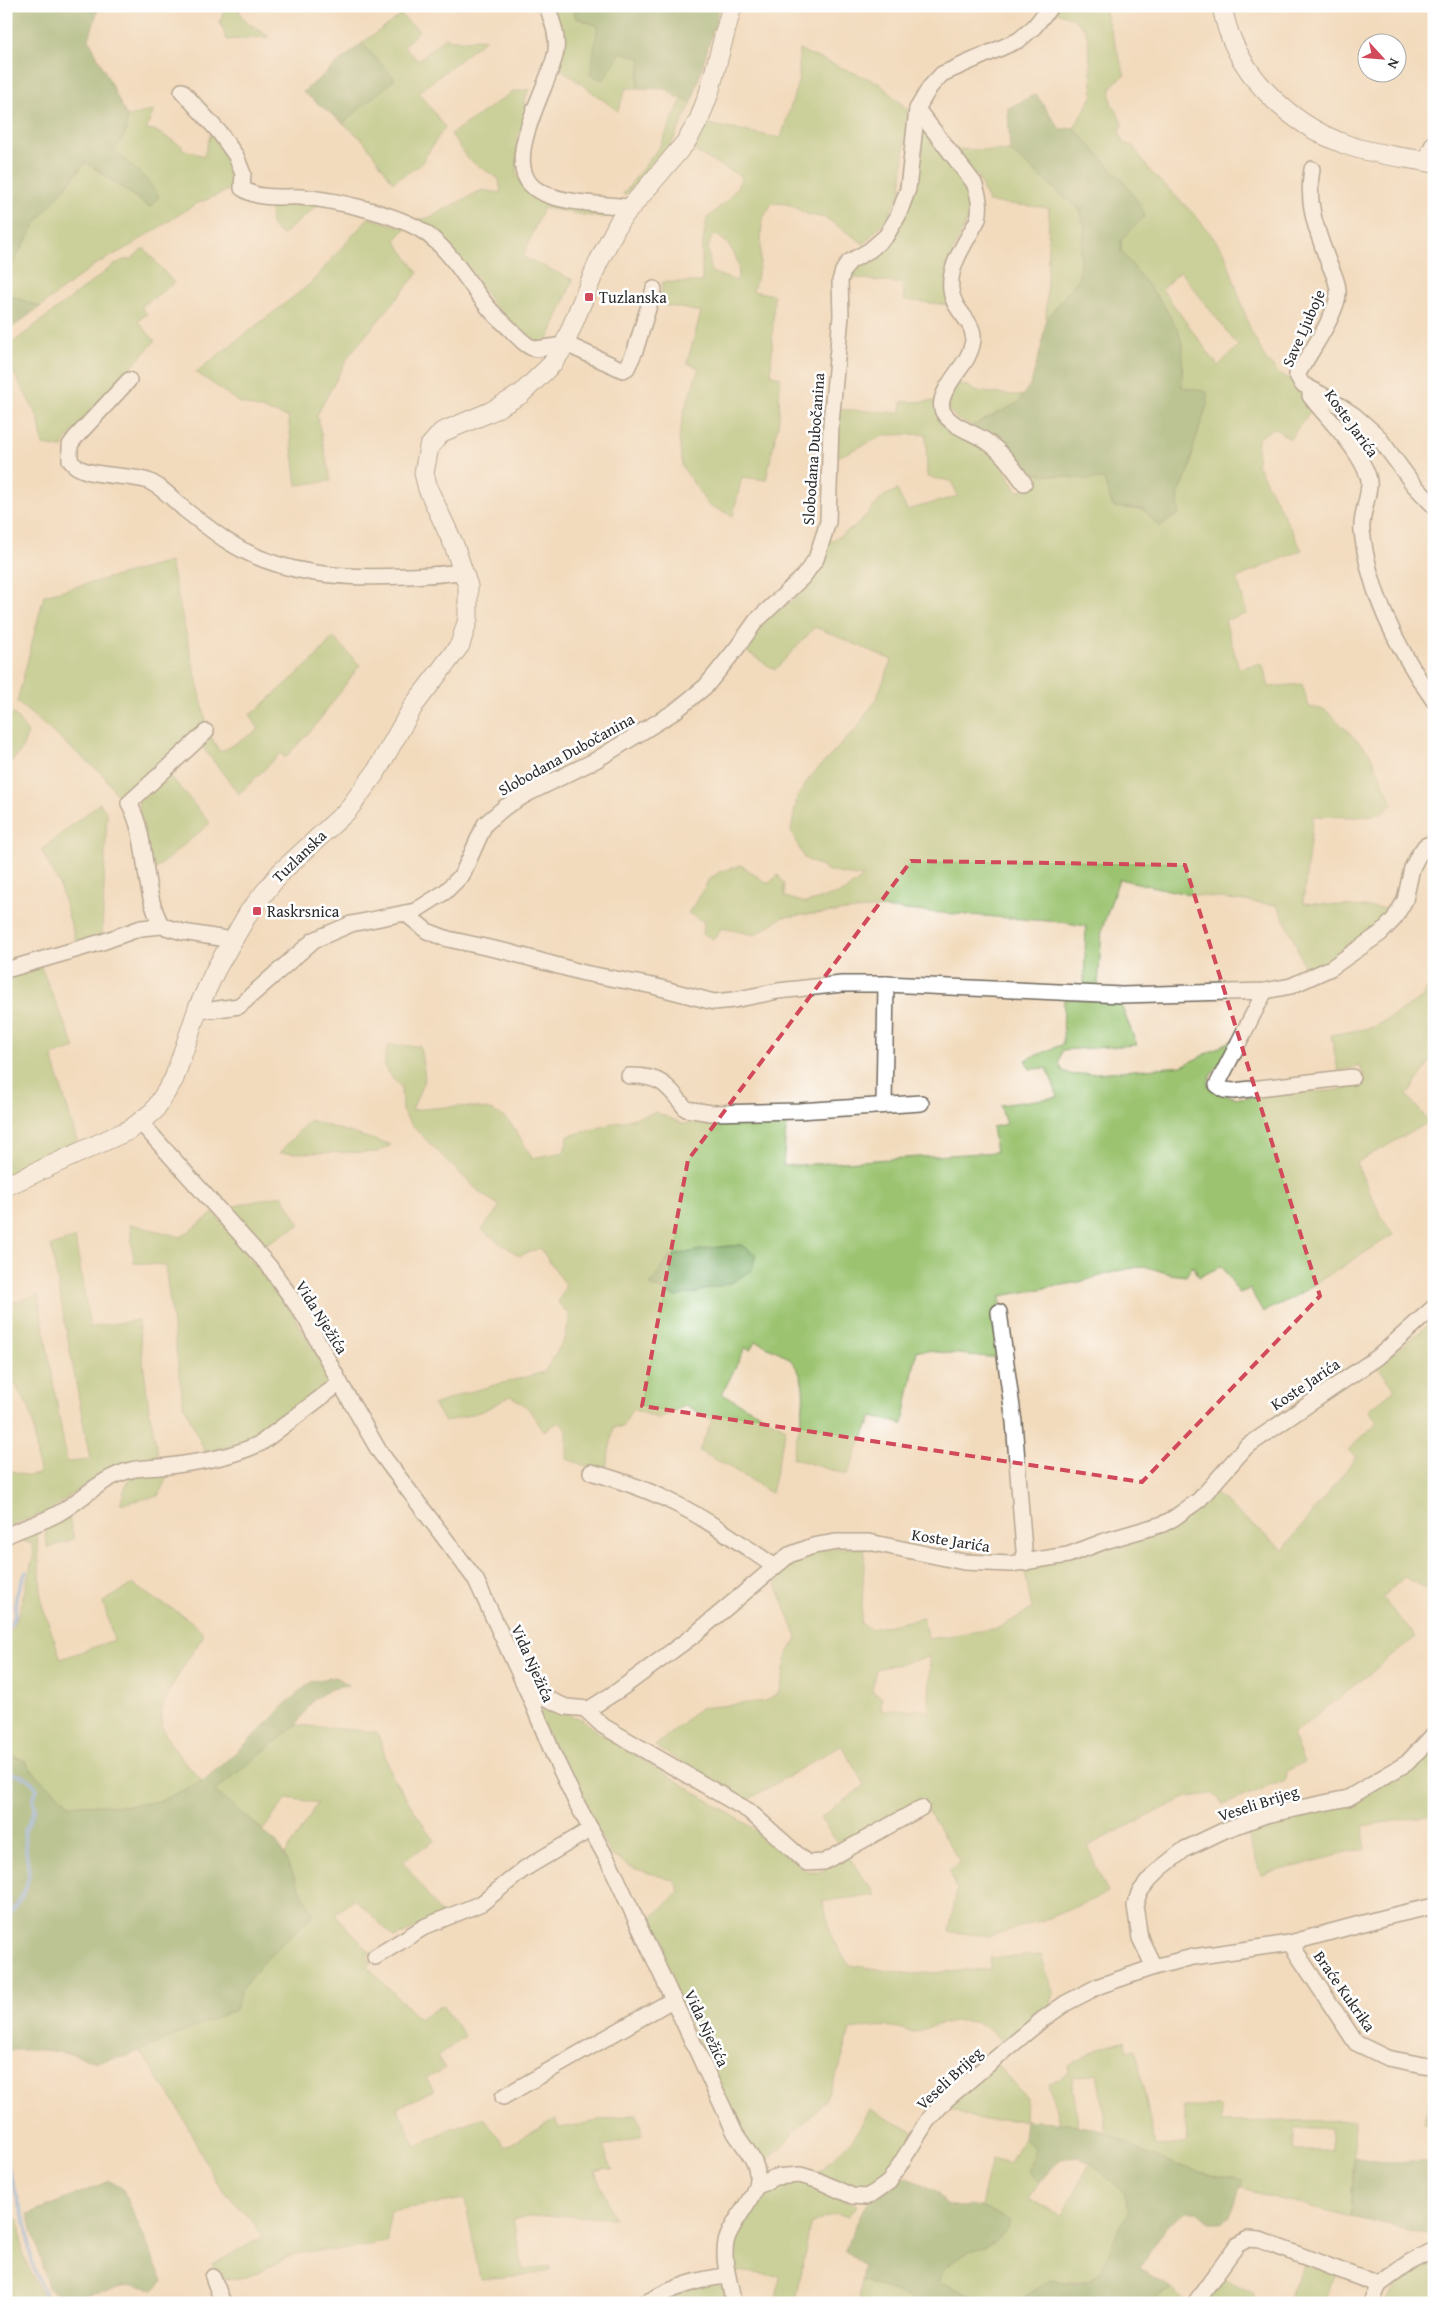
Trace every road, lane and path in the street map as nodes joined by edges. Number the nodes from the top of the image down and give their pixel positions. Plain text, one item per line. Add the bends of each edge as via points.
1 (547, 6) edge
2 (732, 6) edge
3 (1051, 6) edge
4 (1222, 6) edge
5 (182, 91) dead end
6 (917, 108) junction
7 (1434, 142) edge
8 (1429, 162) edge
9 (1312, 169) dead end
10 (629, 207) junction
11 (654, 289) dead end
12 (564, 346) junction
13 (129, 380) dead end
14 (1310, 389) junction
15 (1024, 484) dead end
16 (1434, 506) edge
17 (464, 570) junction
18 (1434, 700) edge
19 (206, 732) dead end
20 (1434, 842) edge
21 (405, 913) junction
22 (162, 926) junction
23 (232, 940) junction
24 (6, 970) edge
25 (886, 984) junction
26 (1265, 991) junction
27 (198, 1008) junction
28 (630, 1076) dead end
29 (1352, 1077) dead end
30 (921, 1103) dead end
31 (884, 1104) junction
32 (141, 1123) junction
33 (6, 1186) edge
34 (1434, 1307) edge
35 (999, 1312) dead end
36 (340, 1383) junction
37 (591, 1472) dead end
38 (6, 1536) edge
39 (1026, 1563) junction
40 (774, 1566) junction
41 (527, 1690) junction
42 (585, 1709) junction
43 (1434, 1734) edge
44 (921, 1808) dead end
45 (591, 1829) junction
46 (1434, 1906) edge
47 (1290, 1943) junction
48 (375, 1957) dead end
49 (1154, 1967) junction
50 (674, 2000) junction
51 (1434, 2067) edge
52 (503, 2097) dead end
53 (755, 2163) junction
54 (775, 2177) junction
55 (756, 2186) junction
56 (1434, 2250) edge
57 (726, 2276) junction
58 (213, 2277) dead end
59 (1379, 2285) junction
60 (222, 2303) edge
61 (645, 2303) edge
62 (733, 2303) edge
63 (1195, 2303) edge
64 (1371, 2303) edge

1 - 10 street via 554,26 556,48 552,68 523,145 526,176 533,187 550,195
2 - 10 street, Tuzlanska via 712,85 699,120 681,148
3 - 6 street, Slobodana Dubočanina via 1019,40 942,74
4 - 8 street via 1239,57 1260,86 1292,114 1322,134 1349,145
5 - 12 street via 230,146 241,167 242,188 270,197 326,201 392,217 410,225 440,247 489,308 520,339 536,349
6 - 15 street via 974,183 979,196 978,220 951,274 954,302 968,322 974,342 948,385 941,406 952,422 987,442 1005,457
6 - 21 street, Slobodana Dubočanina via 908,189 898,216 886,236 849,262 840,281 841,316 831,423 830,508 816,559 803,577 756,621 706,686 674,712 596,760 505,807 485,824 462,875 454,885 425,906
7 - 8 street
9 - 14 street, Save Ljuboje via 1308,190 1311,210 1338,296 1330,317 1297,375
10 - 12 street, Tuzlanska via 608,241
11 - 12 street via 627,368 623,370
12 - 17 street, Tuzlanska via 521,394 490,412 442,432 429,447 424,473 428,489
13 - 17 street via 70,445 70,460 76,468 150,482 226,540 264,561 286,568 346,576 434,575
14 - 16 street via 1354,415 1377,435 1408,478
14 - 18 street, Koste Jarića via 1310,396 1354,452 1369,477 1362,531 1374,592 1411,666
17 - 23 street, Tuzlanska via 469,606 460,645 414,705 371,780 347,811 280,872
19 - 22 street via 130,803 140,834 148,894 153,912
20 - 26 street via 1425,846 1418,856 1405,900 1381,933 1331,968 1291,986
21 - 25 street via 428,931 448,939 714,1002 778,990
21 - 27 street, Slobodana Dubočanina via 351,924 314,940 239,1006 211,1010
22 - 23 street
22 - 24 street via 141,928
23 - 27 street, Tuzlanska
25 - 26 street via 1122,995
25 - 31 street
26 - 29 street via 1217,1085 1234,1091
27 - 32 street, Tuzlanska via 174,1079 161,1102
28 - 31 street via 659,1080 686,1109 692,1111 799,1111
30 - 31 street
32 - 33 street, Tuzlanska
32 - 36 street, Vida Nježića via 269,1266 306,1319
34 - 39 street, Koste Jarića via 1378,1357 1246,1447 1200,1500 1174,1518 1068,1555
35 - 39 street via 1014,1422
36 - 38 street via 249,1449 238,1454 116,1475 47,1520
36 - 41 street, Vida Nježića via 386,1462 476,1580
37 - 40 street via 674,1502
39 - 40 street, Koste Jarića via 988,1565 964,1562 853,1541 813,1546 789,1555
40 - 42 street, Koste Jarića via 694,1634 620,1690
41 - 42 street via 566,1706
41 - 45 street, Vida Nježića via 554,1756
42 - 44 street via 603,1726 749,1811 807,1863 824,1862
43 - 49 street, Veseli Brijeg via 1407,1763 1348,1798 1266,1815 1225,1830 1185,1849 1161,1868 1139,1893 1135,1906 1140,1938
45 - 48 street via 524,1869 482,1902 426,1926
45 - 50 street, Vida Nježića
46 - 47 street, Veseli Brijeg
47 - 49 street, Veseli Brijeg via 1193,1957
47 - 51 street, Braće Kukrika via 1356,2043 1387,2058
49 - 54 street, Veseli Brijeg via 1099,1986 1066,2003 994,2059 926,2121 898,2171 875,2192 852,2196 800,2174
50 - 52 street
50 - 53 street, Vida Nježića via 735,2133
53 - 54 street
53 - 55 street
54 - 55 street, Veseli Brijeg
55 - 57 street via 726,2242
56 - 59 street
57 - 61 street via 695,2280
57 - 62 street
58 - 60 street
59 - 63 street via 1268,2243 1248,2239 1237,2245
59 - 64 street

